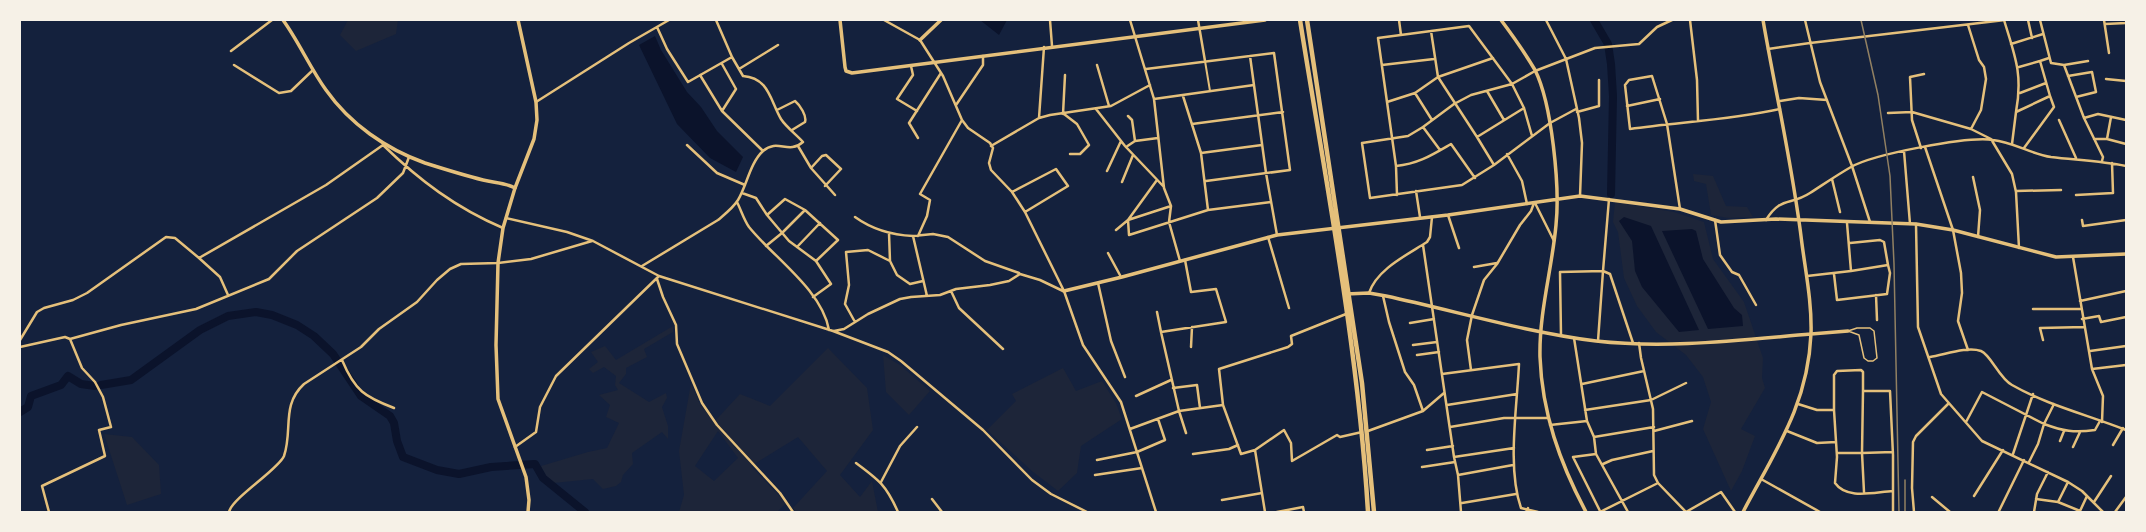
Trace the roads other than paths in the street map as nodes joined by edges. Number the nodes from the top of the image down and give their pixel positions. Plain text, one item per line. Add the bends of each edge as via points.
1 (272, 20) edge
2 (283, 20) edge
3 (518, 20) edge
4 (670, 20) edge
5 (716, 20) edge
6 (840, 20) edge
7 (884, 20) edge
8 (941, 20) edge
9 (1050, 20) edge
10 (1130, 20) edge
11 (1198, 20) edge
12 (1266, 20) edge
13 (1300, 20) edge
14 (1307, 20) edge
15 (1399, 20) edge
16 (1501, 20) edge
17 (1546, 20) edge
18 (1672, 20) edge
19 (1690, 20) edge
20 (1763, 20) edge
21 (1805, 20) edge
22 (2004, 20) edge
23 (2028, 20) edge
24 (2040, 20) edge
25 (2104, 20) edge
26 (2126, 21) edge
27 (2105, 24) junction
28 (1968, 26) junction
29 (657, 27) junction
30 (1200, 29) junction
31 (1431, 31) junction
32 (2043, 34) junction
33 (1401, 35) junction
34 (1135, 37) junction
35 (2032, 38) junction
36 (920, 40) junction
37 (1810, 42) junction
38 (2011, 44) junction
39 (778, 45) dead end
40 (1052, 46) junction
41 (1044, 47) junction
42 (1768, 49) junction
43 (231, 51) dead end
44 (2109, 53) dead end
45 (983, 55) junction
46 (1250, 56) junction
47 (732, 57) junction
48 (1493, 58) junction
49 (2050, 58) junction
50 (1434, 59) junction
51 (1566, 59) junction
52 (1205, 61) junction
53 (2040, 61) junction
54 (2088, 61) dead end
55 (936, 63) junction
56 (722, 64) junction
57 (234, 65) dead end
58 (1097, 65) dead end
59 (1382, 65) junction
60 (2064, 65) junction
61 (911, 66) junction
62 (2019, 67) junction
63 (739, 69) junction
64 (1146, 69) junction
65 (313, 70) junction
66 (1535, 71) junction
67 (941, 73) junction
68 (1065, 74) dead end
69 (1924, 74) dead end
70 (700, 75) junction
71 (2068, 76) junction
72 (1438, 77) junction
73 (2106, 79) dead end
74 (1599, 80) dead end
75 (2126, 81) edge
76 (2046, 82) junction
77 (1512, 84) junction
78 (1150, 85) junction
79 (1254, 85) junction
80 (1210, 91) junction
81 (1487, 91) junction
82 (1415, 93) junction
83 (2020, 93) junction
84 (1183, 96) junction
85 (2050, 96) junction
86 (1154, 98) junction
87 (2076, 98) junction
88 (1660, 99) junction
89 (1826, 100) junction
90 (1780, 101) junction
91 (536, 102) junction
92 (1388, 102) junction
93 (1454, 104) junction
94 (956, 105) junction
95 (1109, 106) junction
96 (1627, 106) junction
97 (1524, 108) junction
98 (1096, 109) junction
99 (1781, 109) junction
100 (777, 110) junction
101 (1577, 110) junction
102 (722, 111) junction
103 (917, 111) junction
104 (1283, 112) junction
105 (1912, 112) junction
106 (2016, 112) junction
107 (1888, 113) dead end
108 (1063, 114) junction
109 (1258, 115) junction
110 (1128, 116) dead end
111 (2111, 117) junction
112 (1039, 118) junction
113 (2084, 118) junction
114 (962, 120) junction
115 (1432, 120) junction
116 (1504, 120) junction
117 (2059, 120) dead end
118 (2126, 120) edge
119 (1698, 121) junction
120 (1550, 123) junction
121 (1192, 124) junction
122 (1667, 124) junction
123 (1423, 127) junction
124 (1971, 129) junction
125 (792, 130) junction
126 (1476, 136) junction
127 (1532, 136) junction
128 (918, 138) dead end
129 (1158, 138) junction
130 (1392, 139) junction
131 (1991, 139) junction
132 (2094, 139) junction
133 (2107, 139) junction
134 (1121, 141) junction
135 (1135, 141) junction
136 (2012, 144) junction
137 (2126, 144) edge
138 (383, 145) junction
139 (687, 145) dead end
140 (1262, 145) junction
141 (798, 146) junction
142 (991, 146) junction
143 (1126, 147) junction
144 (1925, 147) junction
145 (1921, 148) junction
146 (2024, 148) junction
147 (1440, 150) junction
148 (762, 151) junction
149 (1904, 151) junction
150 (1201, 153) junction
151 (1070, 154) dead end
152 (1507, 154) junction
153 (1133, 155) junction
154 (409, 157) junction
155 (2076, 159) junction
156 (2102, 161) junction
157 (2112, 163) junction
158 (1494, 165) junction
159 (1396, 166) junction
160 (1852, 166) junction
161 (2126, 166) edge
162 (405, 167) junction
163 (811, 168) junction
164 (1107, 171) dead end
165 (1266, 174) junction
166 (1973, 177) dead end
167 (1475, 178) junction
168 (1832, 179) junction
169 (1157, 180) junction
170 (1122, 182) dead end
171 (1206, 182) junction
172 (745, 185) junction
173 (825, 186) junction
174 (515, 188) junction
175 (1164, 188) junction
176 (2061, 190) dead end
177 (1416, 191) junction
178 (2016, 191) junction
179 (1012, 192) junction
180 (742, 193) junction
181 (835, 195) dead end
182 (1397, 195) junction
183 (2076, 195) dead end
184 (1580, 196) junction
185 (1557, 199) junction
186 (1609, 199) junction
187 (1796, 199) junction
188 (737, 202) junction
189 (1271, 202) junction
190 (1534, 203) junction
191 (1527, 204) junction
192 (1171, 206) junction
193 (1680, 209) junction
194 (805, 210) junction
195 (1208, 210) junction
196 (1025, 212) junction
197 (1840, 212) dead end
198 (767, 215) junction
199 (1448, 215) junction
200 (1432, 216) junction
201 (855, 217) dead end
202 (1420, 217) junction
203 (506, 218) junction
204 (1128, 220) junction
205 (1715, 220) junction
206 (1766, 220) junction
207 (2082, 220) dead end
208 (2126, 220) edge
209 (1800, 221) junction
210 (1169, 222) junction
211 (820, 223) junction
212 (1847, 223) junction
213 (1870, 223) junction
214 (1910, 224) junction
215 (1916, 224) junction
216 (1336, 227) junction
217 (503, 228) junction
218 (1116, 230) dead end
219 (1953, 230) junction
220 (782, 233) junction
221 (889, 233) junction
222 (1277, 235) junction
223 (913, 236) junction
224 (917, 236) junction
225 (1268, 237) junction
226 (1978, 237) junction
227 (593, 240) junction
228 (1554, 240) junction
229 (1850, 243) junction
230 (1423, 245) junction
231 (766, 246) junction
232 (797, 247) junction
233 (1459, 248) dead end
234 (2019, 248) junction
235 (1108, 253) dead end
236 (2126, 254) edge
237 (2073, 257) junction
238 (199, 258) junction
239 (1185, 260) junction
240 (816, 261) junction
241 (890, 261) junction
242 (1180, 261) junction
243 (498, 263) junction
244 (1497, 263) junction
245 (1888, 265) junction
246 (642, 266) junction
247 (1474, 267) dead end
248 (1603, 270) junction
249 (1851, 271) junction
250 (1020, 274) junction
251 (1834, 274) junction
252 (1807, 276) junction
253 (1122, 277) junction
254 (658, 278) junction
255 (923, 281) junction
256 (1098, 283) junction
257 (951, 291) junction
258 (1064, 291) junction
259 (2126, 291) edge
260 (1349, 293) junction
261 (1369, 293) junction
262 (1343, 294) junction
263 (228, 295) junction
264 (1876, 295) junction
265 (927, 296) junction
266 (1383, 296) junction
267 (813, 297) junction
268 (2080, 301) junction
269 (1756, 305) dead end
270 (1431, 306) junction
271 (1289, 308) dead end
272 (2033, 309) dead end
273 (2081, 309) junction
274 (1157, 312) dead end
275 (1346, 314) junction
276 (1472, 315) junction
277 (2126, 318) edge
278 (1434, 319) junction
279 (2082, 319) junction
280 (1877, 320) dead end
281 (855, 322) junction
282 (1410, 323) dead end
283 (1192, 327) junction
284 (2085, 327) junction
285 (829, 330) junction
286 (833, 331) junction
287 (1848, 331) junction
288 (1161, 332) junction
289 (1540, 332) junction
290 (1811, 334) junction
291 (1561, 335) junction
292 (1574, 338) junction
293 (70, 339) junction
294 (20, 340) edge
295 (2043, 340) dead end
296 (1598, 341) junction
297 (1437, 342) junction
298 (1633, 343) junction
299 (1639, 343) junction
300 (1413, 345) dead end
301 (2126, 346) edge
302 (20, 347) edge
303 (1191, 347) dead end
304 (1003, 349) dead end
305 (1968, 350) junction
306 (1438, 352) junction
307 (2090, 352) junction
308 (1417, 355) dead end
309 (1930, 357) junction
310 (340, 362) junction
311 (2126, 365) edge
312 (2092, 369) junction
313 (1471, 370) junction
314 (1644, 371) junction
315 (1442, 374) junction
316 (1125, 377) dead end
317 (1171, 380) junction
318 (1686, 383) dead end
319 (1582, 384) junction
320 (1173, 388) junction
321 (1863, 391) junction
322 (1445, 393) junction
323 (1518, 394) junction
324 (2033, 394) junction
325 (1136, 396) dead end
326 (1651, 400) junction
327 (1798, 404) junction
328 (1948, 404) junction
329 (2054, 404) junction
330 (1223, 405) junction
331 (1447, 405) junction
332 (394, 408) dead end
333 (1200, 408) junction
334 (1585, 410) junction
335 (1834, 410) junction
336 (1179, 411) junction
337 (1423, 411) junction
338 (2025, 414) junction
339 (1516, 418) junction
340 (1548, 418) junction
341 (1158, 419) junction
342 (1587, 421) junction
343 (1692, 421) dead end
344 (2101, 421) junction
345 (1966, 422) junction
346 (2044, 424) junction
347 (1550, 425) junction
348 (917, 427) dead end
349 (1450, 427) junction
350 (1654, 427) junction
351 (1130, 428) junction
352 (2124, 429) edge
353 (1368, 431) junction
354 (1654, 431) junction
355 (1787, 431) junction
356 (1362, 432) junction
357 (2064, 432) junction
358 (2080, 432) junction
359 (1186, 433) dead end
360 (1594, 437) junction
361 (1836, 442) junction
362 (2060, 442) dead end
363 (1238, 444) junction
364 (2113, 445) dead end
365 (1453, 446) junction
366 (515, 447) junction
367 (2073, 447) dead end
368 (1514, 448) junction
369 (1255, 450) junction
370 (1427, 450) dead end
371 (2003, 450) junction
372 (1137, 452) junction
373 (1653, 452) junction
374 (1893, 452) junction
375 (1837, 453) junction
376 (1862, 453) junction
377 (1193, 454) dead end
378 (1596, 454) junction
379 (2013, 454) junction
380 (1454, 457) junction
381 (1097, 460) dead end
382 (2024, 460) junction
383 (1455, 462) junction
384 (2028, 462) junction
385 (856, 463) dead end
386 (1603, 464) junction
387 (1513, 465) junction
388 (1422, 467) dead end
389 (1142, 468) junction
390 (2048, 472) junction
391 (1095, 475) dead end
392 (1458, 475) junction
393 (2111, 476) dead end
394 (1761, 479) junction
395 (881, 482) junction
396 (2068, 482) junction
397 (1658, 483) junction
398 (1893, 491) junction
399 (1864, 492) junction
400 (1262, 493) junction
401 (1516, 494) junction
402 (1974, 496) dead end
403 (2087, 496) junction
404 (2126, 496) edge
405 (1932, 497) dead end
406 (932, 499) dead end
407 (2036, 499) junction
408 (1222, 500) dead end
409 (1622, 501) junction
410 (2058, 502) junction
411 (2094, 502) junction
412 (1462, 503) junction
413 (1528, 508) junction
414 (1998, 511) dead end
415 (49, 512) edge
416 (229, 512) edge
417 (528, 512) edge
418 (794, 512) edge
419 (898, 512) edge
420 (942, 512) edge
421 (1087, 512) edge
422 (1156, 512) edge
423 (1264, 512) edge
424 (1277, 512) edge
425 (1304, 512) edge
426 (1368, 512) edge
427 (1374, 512) edge
428 (1462, 512) edge
429 (1526, 512) edge
430 (1538, 512) edge
431 (1586, 512) edge
432 (1600, 512) edge
433 (1628, 512) edge
434 (1686, 512) edge
435 (1735, 512) edge
436 (1743, 512) edge
437 (1820, 512) edge
438 (1892, 512) edge
439 (1914, 512) edge
440 (1950, 512) edge
441 (2034, 512) edge
442 (2103, 512) edge
443 (2115, 512) edge

1 - 43 street
2 - 65 street
3 - 91 street
4 - 29 street
5 - 47 street
6 - 61 street via 846,71 852,73
7 - 36 street
8 - 36 street
9 - 40 street
10 - 34 street
11 - 30 street
12 - 30 street
13 - 216 highway
14 - 216 highway
15 - 33 street
16 - 66 street
17 - 51 street
18 - 51 street via 1658,27 1639,44 1595,48
19 - 119 street
20 - 42 street
21 - 37 street
22 - 28 street
22 - 38 street
23 - 35 street
24 - 32 street
25 - 27 street
26 - 27 street
27 - 44 street
28 - 37 street
28 - 124 street via 1986,79 1981,110
29 - 70 street via 684,80 688,82
29 - 91 street
30 - 34 street
30 - 52 street
31 - 33 street
31 - 48 street via 1469,26
31 - 50 street
32 - 35 street
32 - 49 street
33 - 59 street via 1378,38
34 - 40 street
34 - 64 street
35 - 38 street
36 - 55 street
37 - 42 street
37 - 89 street
38 - 62 street
39 - 63 street
40 - 41 street
41 - 45 street
41 - 112 street
42 - 90 street
45 - 55 street
45 - 94 street via 983,65
46 - 52 street
46 - 79 street
46 - 104 street via 1274,53
47 - 56 street
47 - 63 street
48 - 72 street
48 - 77 street
49 - 53 street
49 - 60 street via 2051,63
50 - 59 street
50 - 72 street
51 - 66 street
51 - 101 street
52 - 64 street
52 - 80 street
53 - 62 street
53 - 76 street
54 - 60 street
55 - 61 street
55 - 67 street
56 - 70 street
56 - 102 street via 736,89
57 - 65 street via 279,93 291,91
58 - 95 street
59 - 92 street
60 - 71 street
61 - 103 street via 913,75 897,99
62 - 83 street
63 - 100 street via 743,76 758,79 767,89
64 - 78 street
65 - 138 street via 341,108
66 - 77 street
66 - 120 street
67 - 94 street
67 - 103 street
68 - 108 street
69 - 105 street via 1910,77
70 - 102 street
71 - 87 street
71 - 87 street via 2092,72 2096,92
72 - 82 street
72 - 93 street
73 - 75 street
74 - 101 street via 1599,106
76 - 83 street
76 - 85 street
77 - 81 street
77 - 97 street
78 - 86 street
78 - 95 street
79 - 80 street
79 - 109 street
80 - 84 street
81 - 93 street via 1471,95
81 - 116 street
82 - 92 street
82 - 115 street
83 - 106 street
84 - 86 street
84 - 121 street
85 - 106 street
85 - 146 street via 2054,107
86 - 129 street
87 - 113 street
88 - 96 street
88 - 96 street via 1652,76 1629,80 1625,85
88 - 122 street
89 - 90 street via 1798,98
89 - 160 street
90 - 99 street
91 - 174 street via 534,139
92 - 130 street
93 - 115 street
93 - 126 street
94 - 114 street
95 - 98 street
96 - 122 street via 1630,129
97 - 116 street
97 - 127 street
98 - 108 street
98 - 134 street
99 - 119 street
99 - 187 street
100 - 125 street via 782,121
100 - 125 street via 795,101 798,103 806,118 805,122
101 - 120 street
101 - 184 street via 1582,143
102 - 148 street
103 - 128 street via 909,123
104 - 109 street
104 - 165 street via 1290,170
105 - 107 street
105 - 124 street
105 - 145 street
106 - 136 street
108 - 112 street
108 - 151 street via 1077,124 1089,145 1080,154
109 - 121 street
109 - 140 street
110 - 135 street via 1132,120
111 - 113 street via 2098,114
111 - 118 street
111 - 133 street
112 - 142 street
113 - 132 street
114 - 142 street
114 - 224 street via 920,194 930,200 927,216
115 - 123 street
116 - 126 street
117 - 155 street
119 - 122 street
120 - 127 street
120 - 185 street
121 - 150 street
122 - 193 street
123 - 130 street via 1408,136
123 - 147 street
124 - 131 street
125 - 141 street via 803,142
126 - 158 street
127 - 152 street
129 - 135 street
129 - 175 street
130 - 159 street
130 - 182 street via 1362,143 1370,198
131 - 136 street
131 - 144 street
131 - 178 street via 2012,174
132 - 133 street
132 - 156 street via 2103,157
133 - 137 street
134 - 143 street
134 - 164 street
135 - 143 street
136 - 146 street
138 - 154 street
138 - 162 street
138 - 238 street via 326,185
139 - 172 street via 717,172
140 - 150 street
140 - 165 street
141 - 148 street via 792,148 774,145
141 - 163 street
142 - 179 street via 991,170
143 - 153 street
144 - 145 street
144 - 219 street
145 - 149 street
146 - 155 street via 2050,156
147 - 159 street via 1428,158
147 - 167 street via 1451,144
148 - 172 street
149 - 160 street
149 - 214 street
150 - 171 street
152 - 158 street
152 - 191 street via 1522,182
153 - 169 street
153 - 170 street
154 - 162 street
154 - 174 street
155 - 156 street
156 - 157 street
157 - 161 street
157 - 183 street via 2113,193
158 - 167 street
159 - 182 street
160 - 168 street
160 - 213 street
162 - 217 street via 460,208
162 - 263 street via 403,173 377,198 297,251 269,279
163 - 173 street
163 - 173 street via 826,155 841,169
165 - 171 street
165 - 189 street
166 - 226 street via 1980,210
167 - 177 street via 1462,185
168 - 187 street
168 - 197 street
169 - 175 street
169 - 204 street
171 - 195 street
172 - 180 street
173 - 181 street
174 - 203 street
175 - 192 street
176 - 178 street
177 - 182 street
177 - 202 street
178 - 234 street
179 - 196 street
179 - 196 street via 1056,168 1068,186
180 - 188 street
180 - 198 street via 756,198
184 - 185 street
184 - 186 street
185 - 190 street
185 - 228 street
186 - 193 street
186 - 248 street
187 - 206 street via 1780,203
187 - 209 street
188 - 231 street via 748,225
188 - 246 street via 718,220
189 - 195 street
189 - 222 street
190 - 191 street
190 - 228 street
190 - 244 street
191 - 199 street
192 - 204 street
192 - 210 street
193 - 205 street
194 - 198 street via 785,199
194 - 211 street
194 - 220 street
195 - 210 street
196 - 258 street
198 - 220 street
199 - 200 street
199 - 233 street
200 - 202 street
200 - 230 street via 1430,237
201 - 221 street via 868,226
202 - 216 street
203 - 217 street
203 - 227 street
204 - 210 street via 1129,235
204 - 218 street
205 - 206 street via 1732,223
205 - 269 street via 1720,255 1732,272 1739,275
206 - 209 street
207 - 208 street via 2083,226
209 - 212 street
209 - 252 street
210 - 242 street
211 - 232 street
211 - 240 street via 838,240
212 - 213 street
212 - 229 street
213 - 214 street
214 - 215 street
215 - 219 street
215 - 309 street via 1918,327
216 - 222 street
216 - 260 highway
216 - 262 highway
217 - 243 street
219 - 226 street
219 - 305 street via 1961,272 1962,293 1958,321
220 - 231 street
220 - 232 street
221 - 223 street
221 - 241 street
222 - 225 street
223 - 224 street
223 - 255 street
224 - 250 street via 933,234 948,237 985,261
225 - 239 street
225 - 271 street
226 - 234 street
227 - 243 street via 531,259
227 - 246 street
228 - 289 street
229 - 245 street via 1880,240 1884,242
229 - 249 street
230 - 261 street via 1400,259 1376,279
230 - 270 street
231 - 267 street via 802,282
232 - 240 street
234 - 237 street via 2056,257
235 - 253 street
236 - 237 street
237 - 268 street
238 - 263 street via 220,277
238 - 294 street via 175,238 164,238 87,293 37,312
239 - 242 street
239 - 283 street via 1191,292 1216,289 1226,322
240 - 267 street via 831,284
241 - 255 street via 897,275 910,284
241 - 281 street via 868,250 846,252 849,285 845,304
242 - 253 street
243 - 310 street via 461,264 450,269 417,302 379,329 362,347
243 - 366 street via 498,399
244 - 247 street
244 - 276 street via 1484,280
245 - 249 street
245 - 264 street via 1890,273 1886,294
246 - 254 street
248 - 291 street via 1560,272
248 - 296 street
248 - 298 street via 1610,274
249 - 251 street
250 - 257 street via 1009,281
250 - 258 street
251 - 252 street
251 - 264 street via 1837,300
252 - 290 street
253 - 256 street
254 - 285 street
254 - 366 street via 556,376 540,407 536,432
254 - 418 street via 663,297 676,325 677,344 702,403 725,435 780,493
255 - 265 street
256 - 258 street
256 - 316 street via 1111,341
257 - 265 street
257 - 304 street via 959,308
258 - 351 street via 1083,345 1121,402
259 - 268 street
260 - 261 street
260 - 262 street
260 - 353 highway
261 - 266 street
262 - 275 highway
263 - 293 street via 196,309
264 - 280 street
265 - 281 street via 900,300
266 - 270 street
266 - 337 street via 1405,372 1414,385
267 - 285 street
268 - 273 street
270 - 276 street
270 - 278 street
272 - 273 street
273 - 279 street
274 - 288 street
275 - 330 street via 1291,336 1292,344 1288,348 1219,369
275 - 356 highway
276 - 289 street
276 - 313 street via 1467,340
277 - 279 street via 2101,322 2099,316
278 - 282 street
278 - 297 street
279 - 284 street
281 - 286 street via 844,329
283 - 288 street
283 - 303 street
284 - 295 street via 2040,328
284 - 307 street
285 - 286 street
286 - 421 street via 888,352 901,361 983,430 1032,480 1051,494
287 - 287 lane via 1862,328 1873,330 1876,338 1875,360 1866,360 1861,337
287 - 290 street
288 - 317 street
289 - 291 street
289 - 340 street via 1541,368
290 - 299 street via 1678,344
290 - 327 street via 1809,364
291 - 292 street
292 - 296 street
292 - 319 street
293 - 302 street via 65,337
293 - 415 street via 82,368 99,388 111,427 98,430 105,456 42,486
296 - 298 street
297 - 300 street
297 - 306 street
298 - 299 street
299 - 314 street
301 - 307 street
305 - 309 street
305 - 324 street via 1984,353 2001,377
306 - 308 street
306 - 315 street
307 - 312 street
309 - 328 street via 1941,394
310 - 332 street via 368,398
310 - 416 street via 296,391 291,402 284,457 228,510
311 - 312 street
312 - 344 street via 2103,396
313 - 315 street
313 - 323 street via 1519,364
314 - 319 street
314 - 326 street
315 - 322 street
317 - 320 street
317 - 325 street
318 - 326 street
319 - 334 street
320 - 333 street via 1197,385
320 - 336 street
321 - 335 street via 1861,370 1837,371 1834,375
321 - 374 street via 1890,391
321 - 376 street
322 - 331 street
322 - 337 street
323 - 331 street
323 - 339 street
324 - 329 street
324 - 338 street
326 - 334 street
326 - 350 street
327 - 335 street via 1817,410
327 - 355 street
328 - 345 street
328 - 439 street via 1913,442
329 - 344 street
329 - 346 street
330 - 333 street
330 - 363 street
331 - 349 street
333 - 336 street
334 - 342 street
335 - 361 street
336 - 341 street
336 - 359 street
337 - 353 street
338 - 345 street via 1982,392
338 - 346 street
338 - 379 street
339 - 340 street
339 - 349 street
339 - 368 street
340 - 347 street
341 - 351 street
341 - 372 street via 1165,440
342 - 347 street
342 - 360 street
343 - 354 street
344 - 352 street
344 - 358 street via 2095,430
345 - 371 street via 1982,441
346 - 357 street
346 - 384 street via 2038,444
347 - 431 street via 1559,455
348 - 395 street via 900,446
349 - 365 street
350 - 354 street
350 - 360 street
351 - 372 street
352 - 364 street
353 - 427 highway
354 - 373 street
355 - 361 street via 1817,443
355 - 394 street
356 - 369 street via 1340,437 1337,435 1292,461 1291,443 1284,430
356 - 426 highway
357 - 358 street
357 - 362 street
358 - 367 street
360 - 378 street
361 - 375 street
363 - 369 street via 1241,454
363 - 377 street via 1229,449
365 - 370 street
365 - 380 street
366 - 417 street via 528,493
368 - 380 street
368 - 387 street
369 - 400 street
371 - 379 street
371 - 402 street
372 - 381 street
372 - 389 street
373 - 386 street
373 - 397 street via 1654,475
374 - 376 street
374 - 398 street
375 - 376 street
375 - 399 street via 1835,483 1840,490 1852,494
376 - 399 street
378 - 386 street
378 - 432 street via 1573,458
379 - 382 street
380 - 383 street
382 - 384 street
382 - 414 street
383 - 388 street
383 - 392 street
384 - 390 street
385 - 395 street
386 - 409 street
387 - 392 street
387 - 401 street
389 - 391 street
389 - 422 street
390 - 396 street
390 - 407 street
392 - 412 street
393 - 411 street
394 - 436 street
394 - 437 street
395 - 419 street
396 - 403 street
396 - 410 street
397 - 409 street
397 - 434 street
398 - 399 street
398 - 438 street
400 - 408 street
400 - 423 street
401 - 412 street
401 - 413 street via 1521,508
403 - 410 street via 2080,511
403 - 411 street
404 - 443 street
405 - 440 street
406 - 420 street
407 - 410 street
407 - 441 street
409 - 432 street
409 - 433 street
411 - 442 street
412 - 428 street
413 - 429 street
413 - 430 street
424 - 425 street via 1303,507
434 - 435 street via 1721,492

